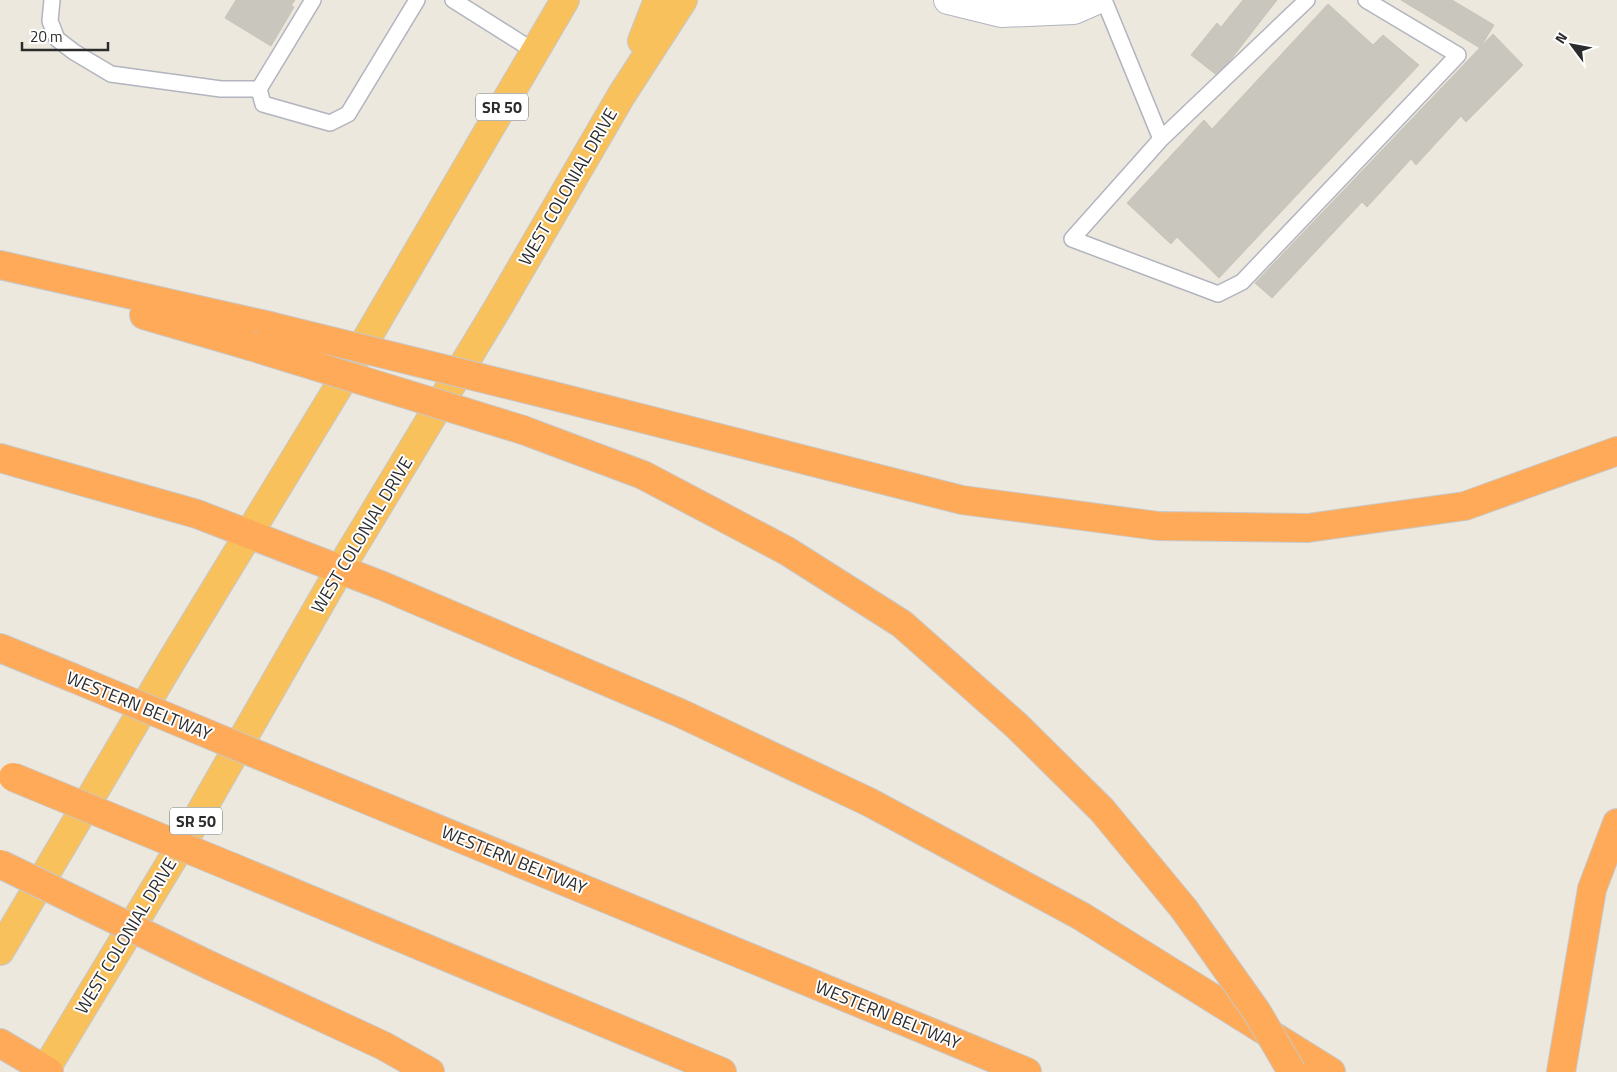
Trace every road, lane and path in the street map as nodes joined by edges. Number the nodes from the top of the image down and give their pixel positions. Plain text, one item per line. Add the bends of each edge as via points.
1 (52, 0) edge
2 (313, 0) edge
3 (417, 0) edge
4 (453, 0) edge
5 (565, 0) edge
6 (658, 0) edge
7 (683, 0) edge
8 (948, 0) edge
9 (1097, 0) edge
10 (1104, 0) edge
11 (1307, 0) edge
12 (1366, 0) edge
13 (534, 51) junction
14 (259, 90) junction
15 (620, 96) junction
16 (1161, 138) junction
17 (0, 265) edge
18 (0, 272) edge
19 (1617, 451) edge
20 (0, 458) edge
21 (250, 534) junction
22 (340, 569) junction
23 (0, 648) edge
24 (7, 774) edge
25 (1617, 823) edge
26 (0, 864) edge
27 (0, 950) edge
28 (0, 1043) edge
29 (46, 1071) edge
30 (430, 1072) edge
31 (722, 1072) edge
32 (1027, 1072) edge
33 (1292, 1072) edge
34 (1331, 1072) edge
35 (1561, 1072) edge

1 - 14 lane via 50,21 57,39 111,74 221,89
2 - 14 lane
3 - 14 lane via 348,114 330,123 263,104
4 - 13 lane
5 - 13 highway, SR 50
6 - 15 highway
7 - 15 highway, WEST COLONIAL DRIVE / SR 50
8 - 9 street via 1001,14 1074,10
10 - 16 lane
11 - 16 lane
12 - 16 lane via 1458,55 1242,282 1218,294 1072,239
13 - 21 highway, SR 50
15 - 22 highway, WEST COLONIAL DRIVE / SR 50 via 499,306
17 - 19 highway, bridge via 270,326 962,500 1158,526 1308,528 1465,506
18 - 33 highway, bridge via 523,430 643,475 787,551 902,624 1016,725 1102,810 1184,909 1257,1012
20 - 21 highway via 197,514
21 - 22 highway
21 - 27 highway, SR 50
22 - 29 highway, WEST COLONIAL DRIVE / SR 50 via 195,822
22 - 34 highway via 680,713 868,802 1081,916
23 - 32 highway, WESTERN BELTWAY, bridge
24 - 31 highway, bridge
25 - 35 highway via 1592,889
26 - 30 highway, bridge via 384,1046
28 - 29 highway

